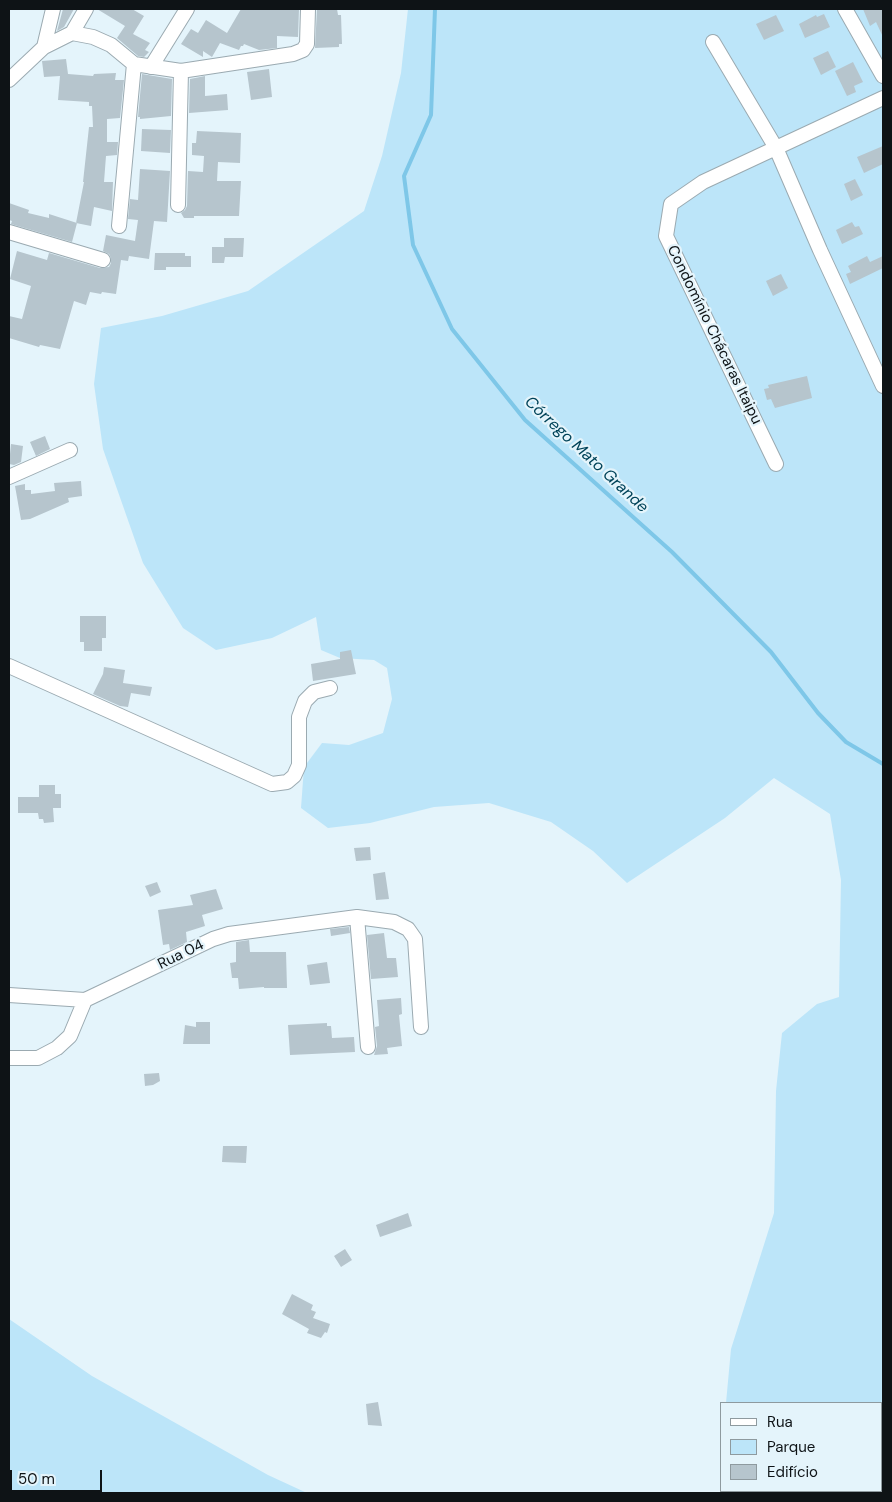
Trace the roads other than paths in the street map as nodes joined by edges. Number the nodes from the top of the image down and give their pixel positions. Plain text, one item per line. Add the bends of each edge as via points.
1 (53, 9) edge
2 (86, 9) edge
3 (187, 9) edge
4 (308, 9) edge
5 (845, 9) edge
6 (72, 33) junction
7 (713, 42) dead end
8 (44, 47) junction
9 (134, 64) junction
10 (151, 67) junction
11 (181, 71) junction
12 (883, 76) edge
13 (9, 80) edge
14 (883, 98) edge
15 (776, 148) junction
16 (178, 204) dead end
17 (119, 226) dead end
18 (9, 232) edge
19 (102, 260) dead end
20 (883, 386) edge
21 (70, 450) dead end
22 (776, 464) dead end
23 (9, 477) edge
24 (9, 666) edge
25 (330, 688) dead end
26 (358, 917) junction
27 (9, 994) edge
28 (85, 1000) junction
29 (421, 1027) dead end
30 (368, 1046) dead end
31 (9, 1058) edge

1 - 8 street
2 - 6 street
3 - 10 street
4 - 11 street via 304,50
5 - 12 street
6 - 8 street
6 - 9 street via 111,45
7 - 15 street
8 - 13 street
9 - 10 street
9 - 17 street
10 - 11 street
11 - 16 street
14 - 15 street, Condomínio Chácaras Itaipu
15 - 20 street
15 - 22 street, Condomínio Chácaras Itaipu via 703,182 672,204 666,236
18 - 19 street
21 - 23 street
24 - 25 street via 272,784 287,782 294,776 299,765 299,717 305,701 314,692
26 - 28 street, Rua 04 via 229,934
26 - 29 street, Rua 04 via 394,922 408,929 415,939
26 - 30 street
27 - 28 street, Rua 04
28 - 31 street via 70,1036 57,1048 38,1058

